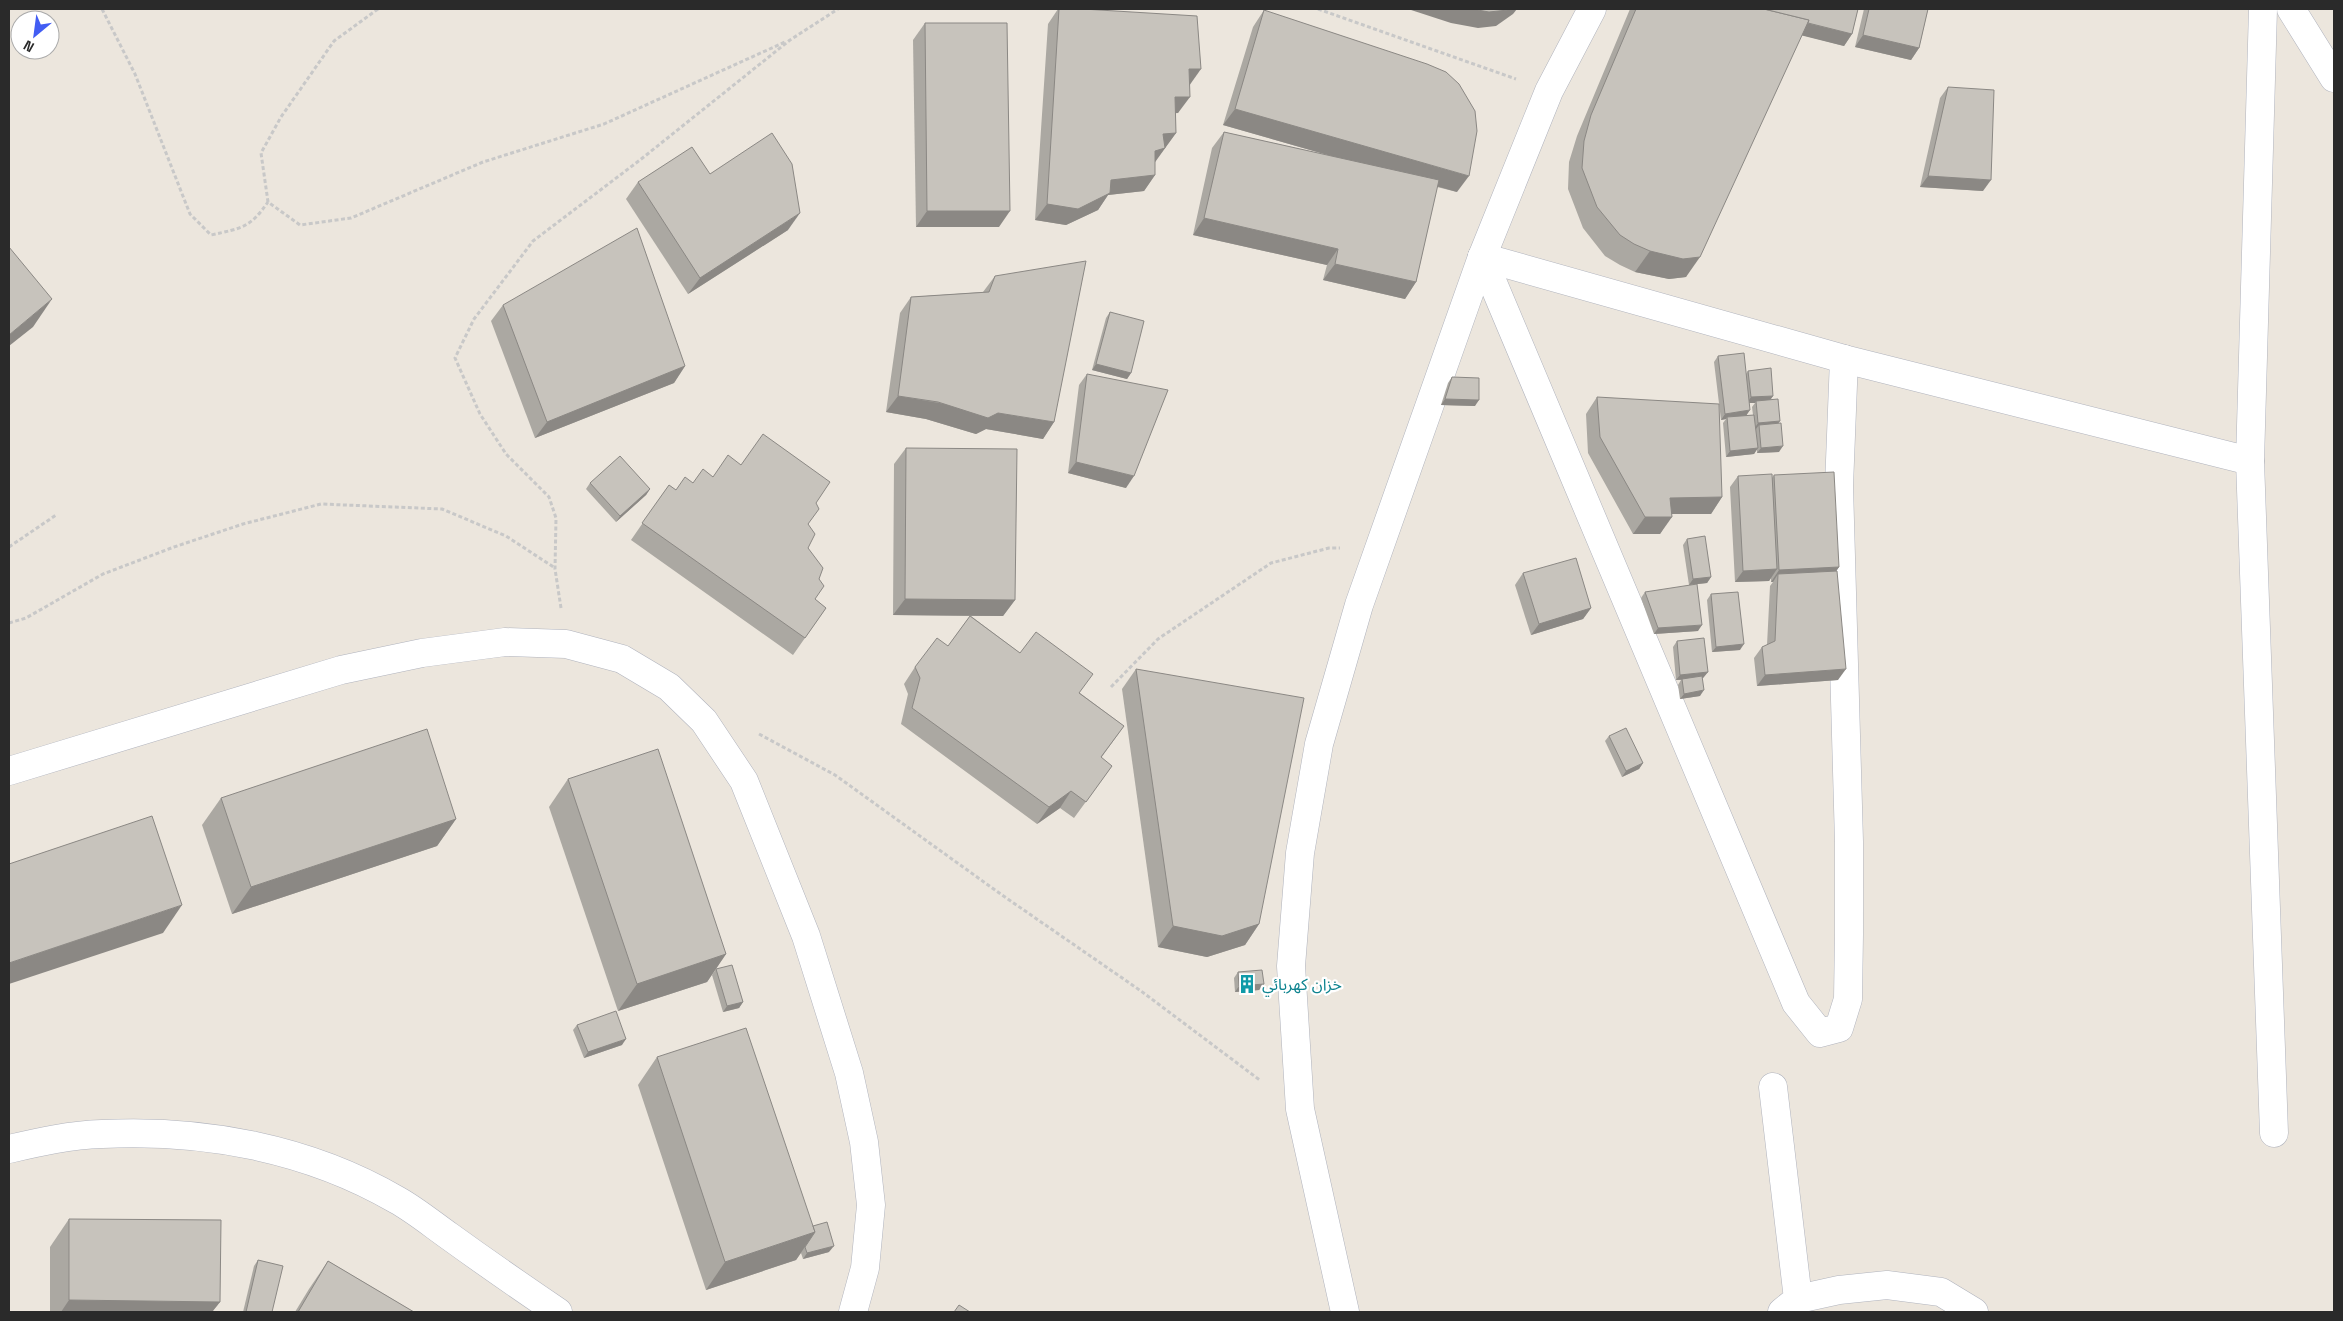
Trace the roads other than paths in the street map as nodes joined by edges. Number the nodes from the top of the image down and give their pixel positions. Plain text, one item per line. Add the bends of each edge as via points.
1 (1592, 9) edge
2 (2263, 9) edge
3 (2291, 9) edge
4 (2334, 78) edge
5 (1482, 257) junction
6 (1844, 359) junction
7 (2250, 461) junction
8 (9, 771) edge
9 (1773, 1087) dead end
10 (2274, 1133) dead end
11 (9, 1149) edge
12 (1790, 1306) edge
13 (558, 1312) edge
14 (853, 1312) edge
15 (1345, 1312) edge
16 (1974, 1312) edge

1 - 5 street via 1549,91
2 - 7 street
3 - 4 street
5 - 6 street
5 - 6 street via 1796,1003 1820,1033 1839,1028 1848,998 1849,842 1839,486
5 - 15 street via 1359,605 1319,744 1300,853 1291,966 1300,1110
6 - 7 street
7 - 10 street
8 - 14 street via 341,670 422,653 505,642 566,644 622,659 669,687 704,721 744,780 806,936 849,1073 864,1142 871,1205 866,1268
9 - 12 street
11 - 13 street via 101,1134 147,1134 234,1141 287,1153 336,1169 397,1200
12 - 16 street via 1839,1290 1887,1285 1941,1292

